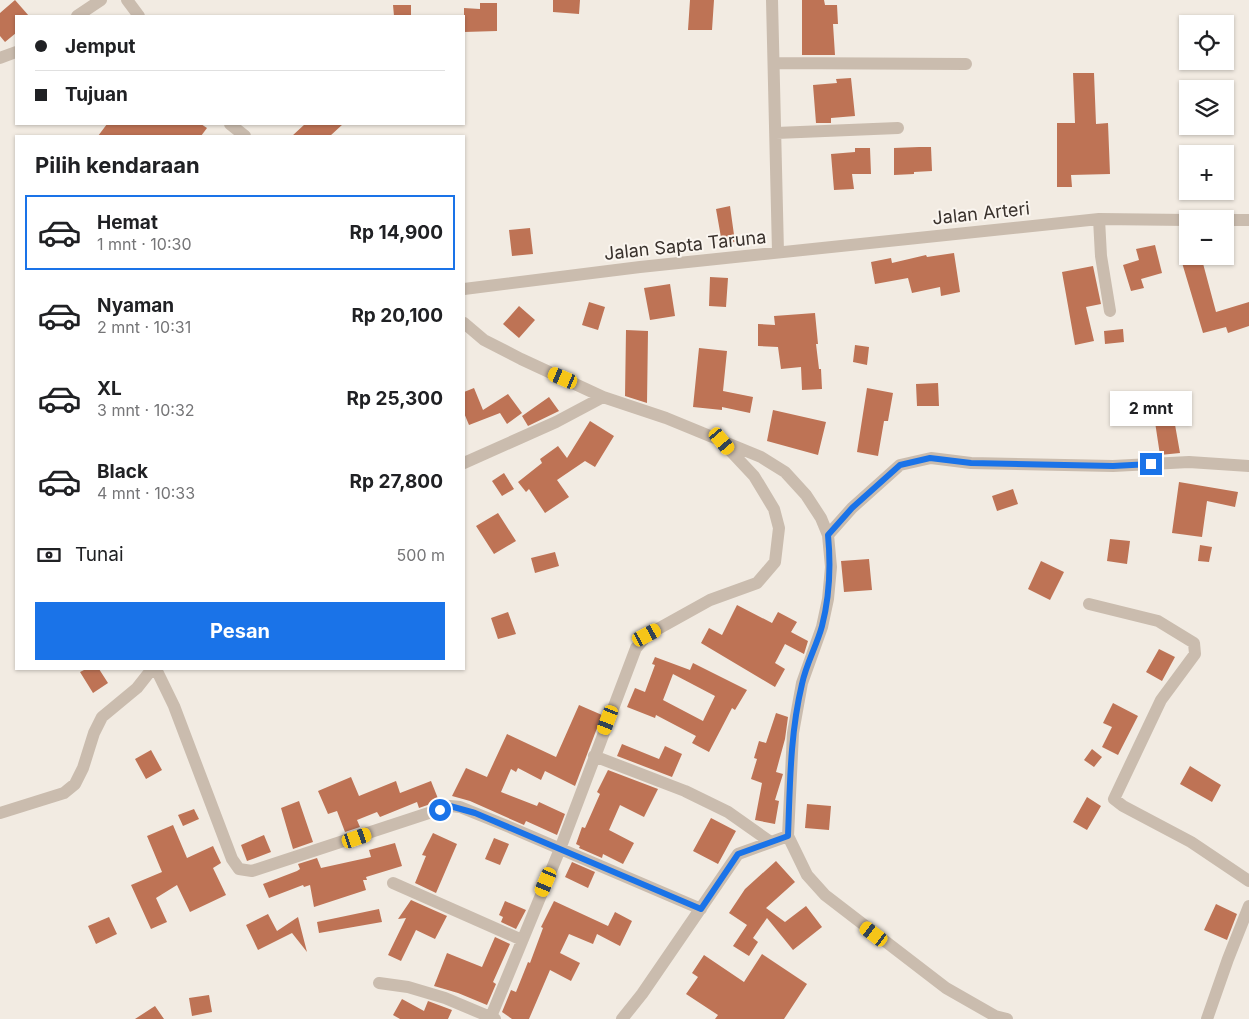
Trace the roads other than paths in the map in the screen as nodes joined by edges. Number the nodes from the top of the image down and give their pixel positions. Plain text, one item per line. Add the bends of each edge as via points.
1 (101, 0) edge
2 (127, 0) edge
3 (772, 0) edge
4 (78, 15) edge
5 (138, 15) edge
6 (15, 52) edge
7 (0, 58) edge
8 (774, 63) junction
9 (966, 64) dead end
10 (231, 125) edge
11 (898, 128) dead end
12 (776, 133) junction
13 (244, 135) edge
14 (1099, 219) junction
15 (1179, 220) edge
16 (1234, 220) edge
17 (1249, 220) edge
18 (778, 252) junction
19 (465, 289) edge
20 (1110, 311) dead end
21 (465, 324) edge
22 (603, 396) junction
23 (722, 441) junction
24 (465, 463) edge
25 (1249, 466) edge
26 (828, 535) junction
27 (1088, 604) dead end
28 (151, 670) edge
29 (156, 670) edge
30 (594, 756) junction
31 (0, 813) edge
32 (788, 836) junction
33 (769, 842) junction
34 (560, 850) junction
35 (1249, 881) edge
36 (393, 883) dead end
37 (1249, 906) edge
38 (701, 909) junction
39 (522, 940) junction
40 (379, 983) dead end
41 (492, 1019) edge
42 (622, 1019) edge
43 (1007, 1019) edge
44 (1207, 1019) edge

1 - 4 street
2 - 5 street
3 - 8 street, Jalan Sapta Taruna
6 - 7 street
8 - 9 street
8 - 12 street, Jalan Sapta Taruna
10 - 13 street
11 - 12 street
12 - 18 street, Jalan Sapta Taruna
14 - 15 street, Jalan Arteri
14 - 18 street, Jalan Arteri
14 - 20 street
16 - 17 street
18 - 19 street, Jalan Sapta Taruna
21 - 22 street via 484,340 513,356
22 - 23 street
22 - 24 street via 556,422
23 - 26 street via 761,457 785,472 806,495
23 - 30 street via 754,476 774,509 779,528 775,562 757,583 710,600 640,642
25 - 26 street via 1189,462 1113,466 971,463 930,458 900,465 852,508
26 - 32 street via 831,567 828,599 822,627 802,682 793,732
27 - 35 street via 1158,621 1194,643 1195,648 1161,700 1114,799 1191,842
28 - 31 street via 138,688 102,718 75,784 64,793
29 - 34 street via 239,869 252,872 450,806 460,807
30 - 33 street via 685,791 728,812
30 - 34 street
32 - 33 street
32 - 43 street via 807,875 825,895 946,988 994,1016
33 - 38 street via 738,854
34 - 38 street
34 - 39 street
36 - 39 street
37 - 44 street
38 - 42 street
39 - 41 street
40 - 41 street via 408,987 445,998

